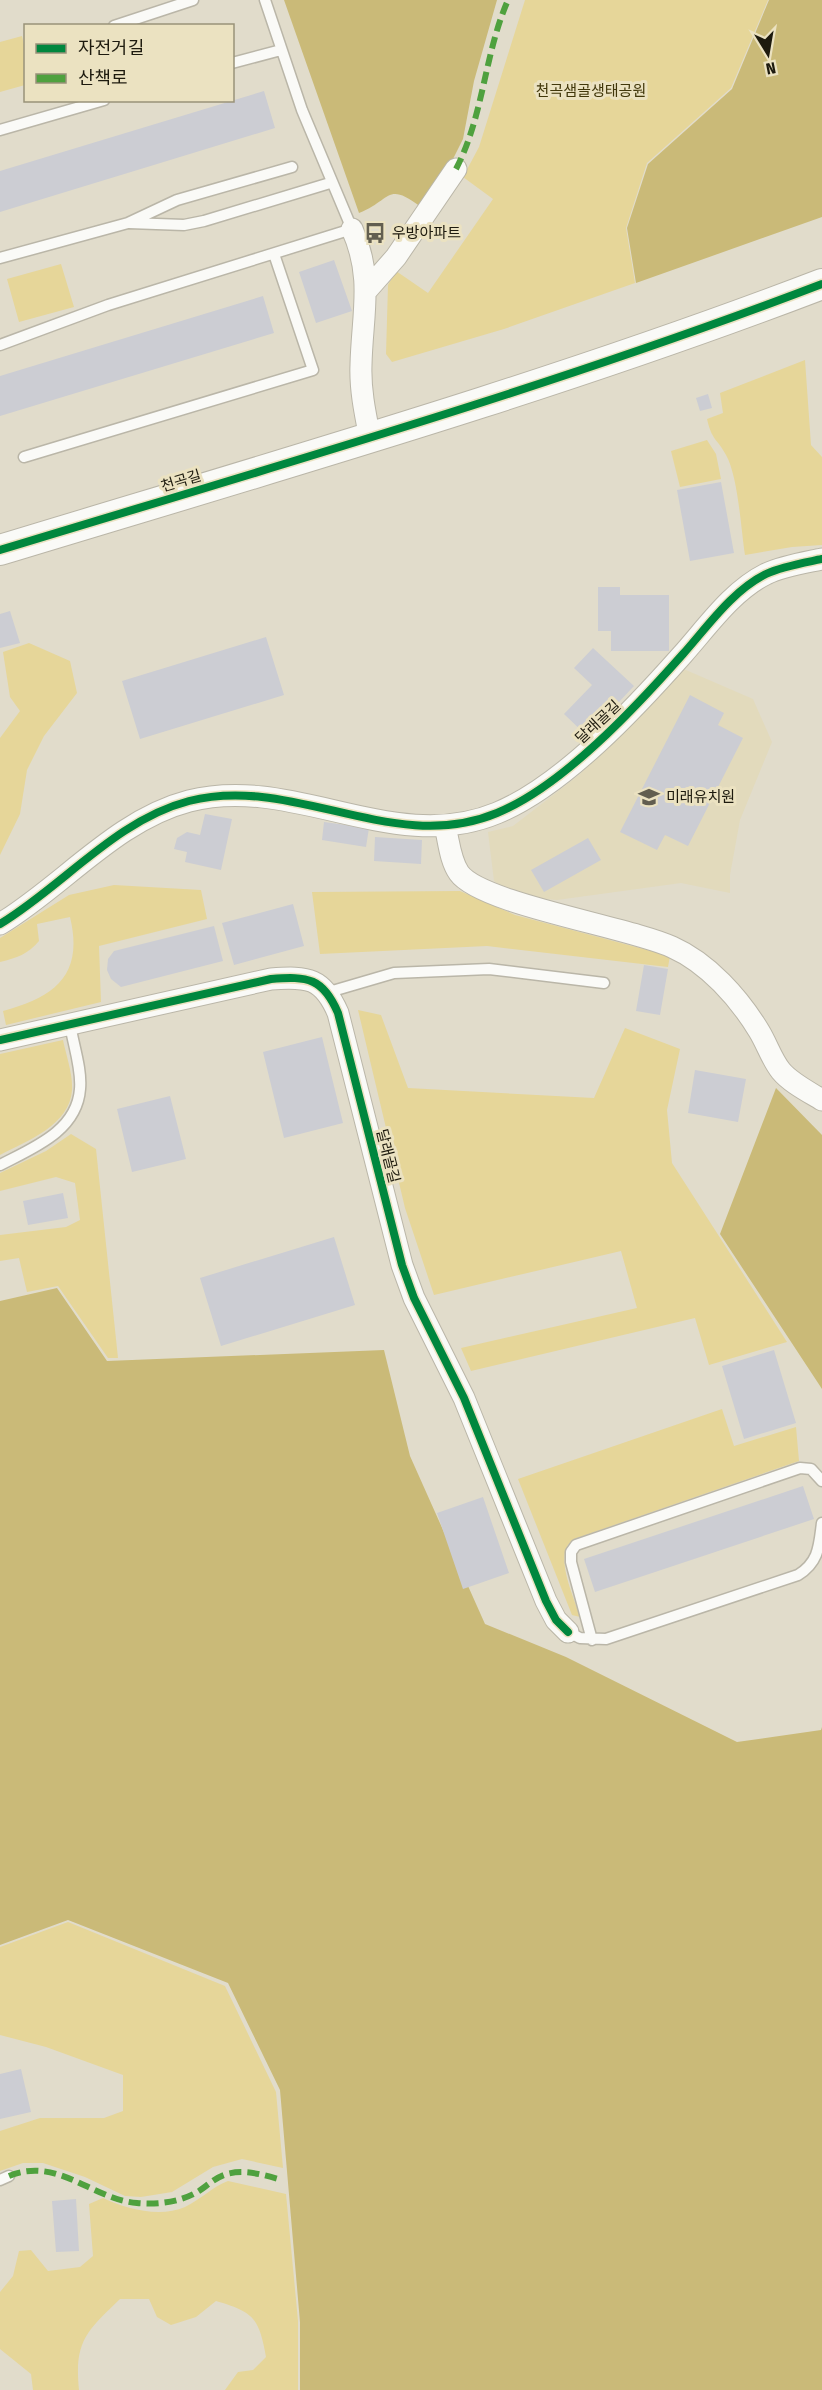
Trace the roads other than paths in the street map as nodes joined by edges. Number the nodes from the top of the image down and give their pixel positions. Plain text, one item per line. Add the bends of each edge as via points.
1 (193, 0) edge
2 (264, 0) edge
3 (120, 24) edge
4 (281, 50) junction
5 (234, 62) edge
6 (97, 102) edge
7 (0, 130) edge
8 (292, 167) dead end
9 (456, 169) dead end
10 (330, 183) junction
11 (128, 223) junction
12 (352, 229) junction
13 (274, 254) junction
14 (0, 258) edge
15 (822, 284) edge
16 (367, 290) junction
17 (0, 345) edge
18 (370, 438) junction
19 (24, 457) dead end
20 (0, 550) edge
21 (822, 559) edge
22 (446, 826) junction
23 (0, 924) edge
24 (604, 983) dead end
25 (329, 992) junction
26 (70, 1024) junction
27 (0, 1040) edge
28 (822, 1100) edge
29 (0, 1165) edge
30 (822, 1481) edge
31 (822, 1523) edge
32 (568, 1632) joint
33 (592, 1640) junction

1 - 3 lane
2 - 4 lane
4 - 5 lane
4 - 10 lane
6 - 7 lane
8 - 11 lane via 177,200
9 - 16 street via 396,257
10 - 11 lane via 184,225
10 - 12 lane
11 - 14 lane
12 - 13 lane
12 - 16 street via 363,258
13 - 17 lane via 108,305
13 - 19 lane via 313,370
15 - 18 street, 천곡길 via 610,362
16 - 18 street via 361,387
18 - 20 street, 천곡길
21 - 22 street, 달래골길 via 784,567 749,585 638,704 541,788 495,814
22 - 23 street, 달래골길 via 388,824 310,804 258,796 189,801 134,826
22 - 28 street via 452,859 473,886 674,947 707,970 735,997 782,1072
24 - 25 lane via 489,969 394,973
25 - 26 street via 314,981 295,977 271,979
25 - 32 street, 달래골길 via 338,1013 402,1265 414,1298 464,1398 546,1601
26 - 27 street
26 - 29 lane via 81,1087 76,1111 58,1132
30 - 33 lane via 811,1469 800,1468 576,1545 571,1562
31 - 33 lane via 819,1552 808,1569 798,1575 606,1639
32 - 33 lane

